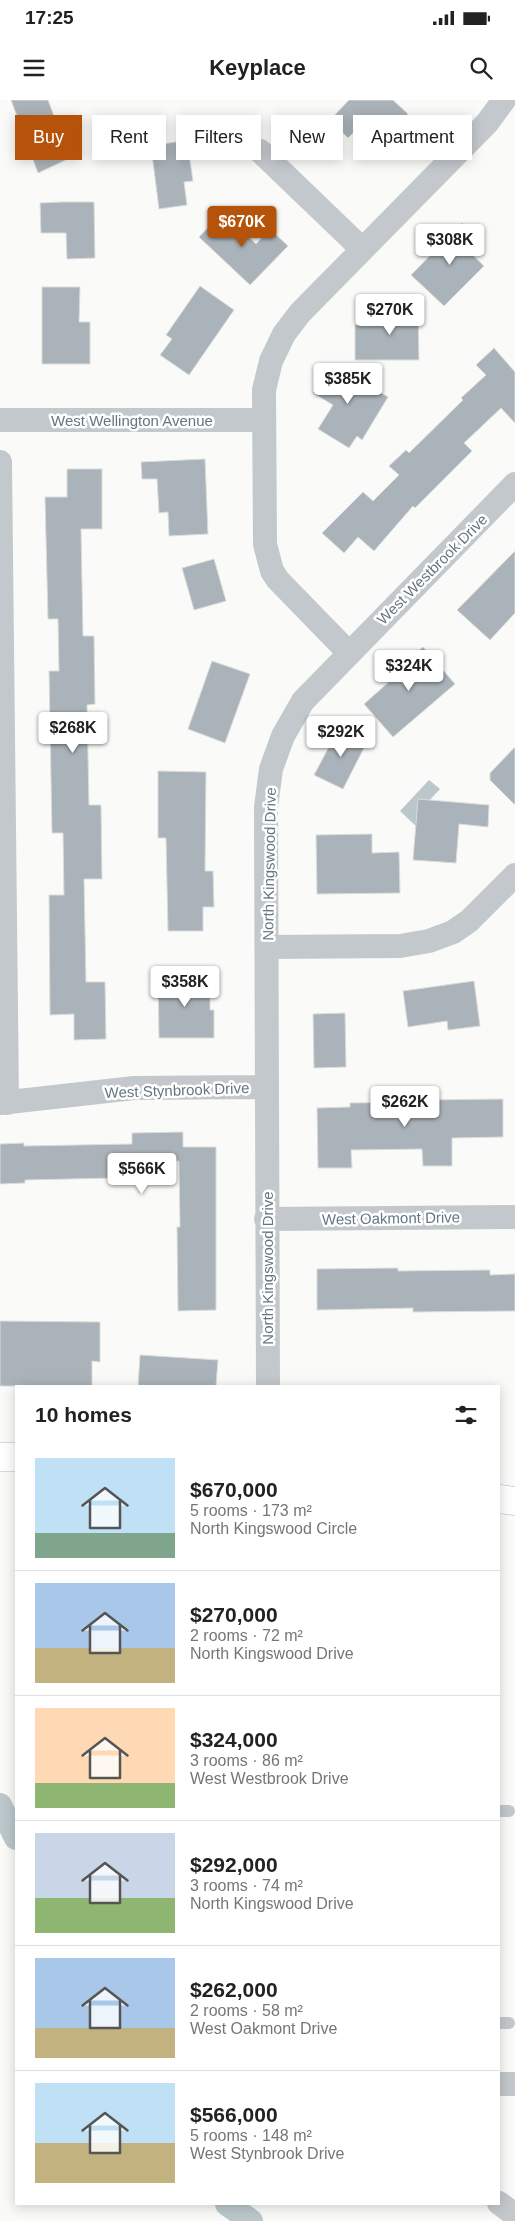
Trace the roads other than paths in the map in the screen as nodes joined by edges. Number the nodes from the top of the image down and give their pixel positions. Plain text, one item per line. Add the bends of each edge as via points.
1 (504, 100) edge
2 (511, 100) edge
3 (515, 102) edge
4 (261, 152) edge
5 (362, 249) junction
6 (0, 420) edge
7 (264, 420) junction
8 (0, 462) edge
9 (515, 484) edge
10 (349, 653) junction
11 (515, 875) edge
12 (268, 947) junction
13 (266, 1087) junction
14 (3, 1103) edge
15 (515, 1217) edge
16 (266, 1219) junction
17 (268, 1385) edge
18 (0, 1456) edge
19 (15, 1457) edge
20 (500, 1499) edge
21 (515, 1501) edge
22 (500, 2084) edge
23 (515, 2084) edge
24 (500, 2204) edge
25 (515, 2215) edge

1 - 5 street via 487,123
2 - 3 street
4 - 5 street
5 - 7 street via 284,334 271,361 264,390
6 - 7 street, West Wellington Avenue
7 - 10 street via 265,544 270,566 278,580
8 - 14 street
9 - 10 street, West Westbrook Drive
10 - 12 street, North Kingswood Drive via 303,701 283,736 271,769 266,808
11 - 12 street via 469,921 429,942 400,946
12 - 13 street, North Kingswood Drive
13 - 14 street, West Stynbrook Drive via 134,1088
13 - 16 street, North Kingswood Drive
15 - 16 street, West Oakmont Drive
16 - 17 street, North Kingswood Drive
18 - 19 street
20 - 21 street
22 - 23 street
24 - 25 street

